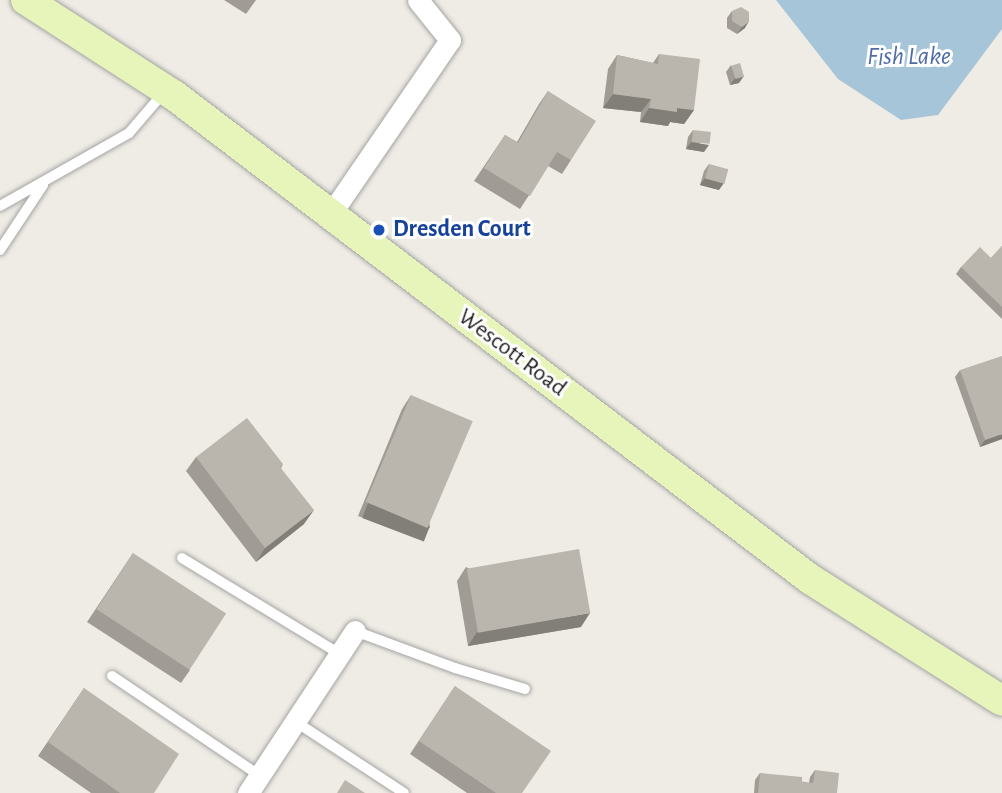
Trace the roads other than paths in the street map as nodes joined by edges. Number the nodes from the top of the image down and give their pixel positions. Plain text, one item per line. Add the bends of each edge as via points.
1 (26, 0) edge
2 (418, 0) edge
3 (165, 90) junction
4 (44, 182) junction
5 (0, 206) edge
6 (330, 215) junction
7 (0, 250) edge
8 (182, 558) dead end
9 (355, 631) joint
10 (340, 654) junction
11 (112, 676) dead end
12 (525, 689) dead end
13 (1002, 701) edge
14 (296, 722) junction
15 (254, 784) edge
16 (404, 793) edge

1 - 3 street, Wescott Road
2 - 6 street via 450,40
3 - 4 lane via 129,134
3 - 6 street, Wescott Road
4 - 5 lane
4 - 7 lane
6 - 13 street, Wescott Road via 810,579
8 - 10 lane
9 - 10 street
9 - 12 lane
10 - 14 street
11 - 15 lane
14 - 15 street
14 - 16 lane

